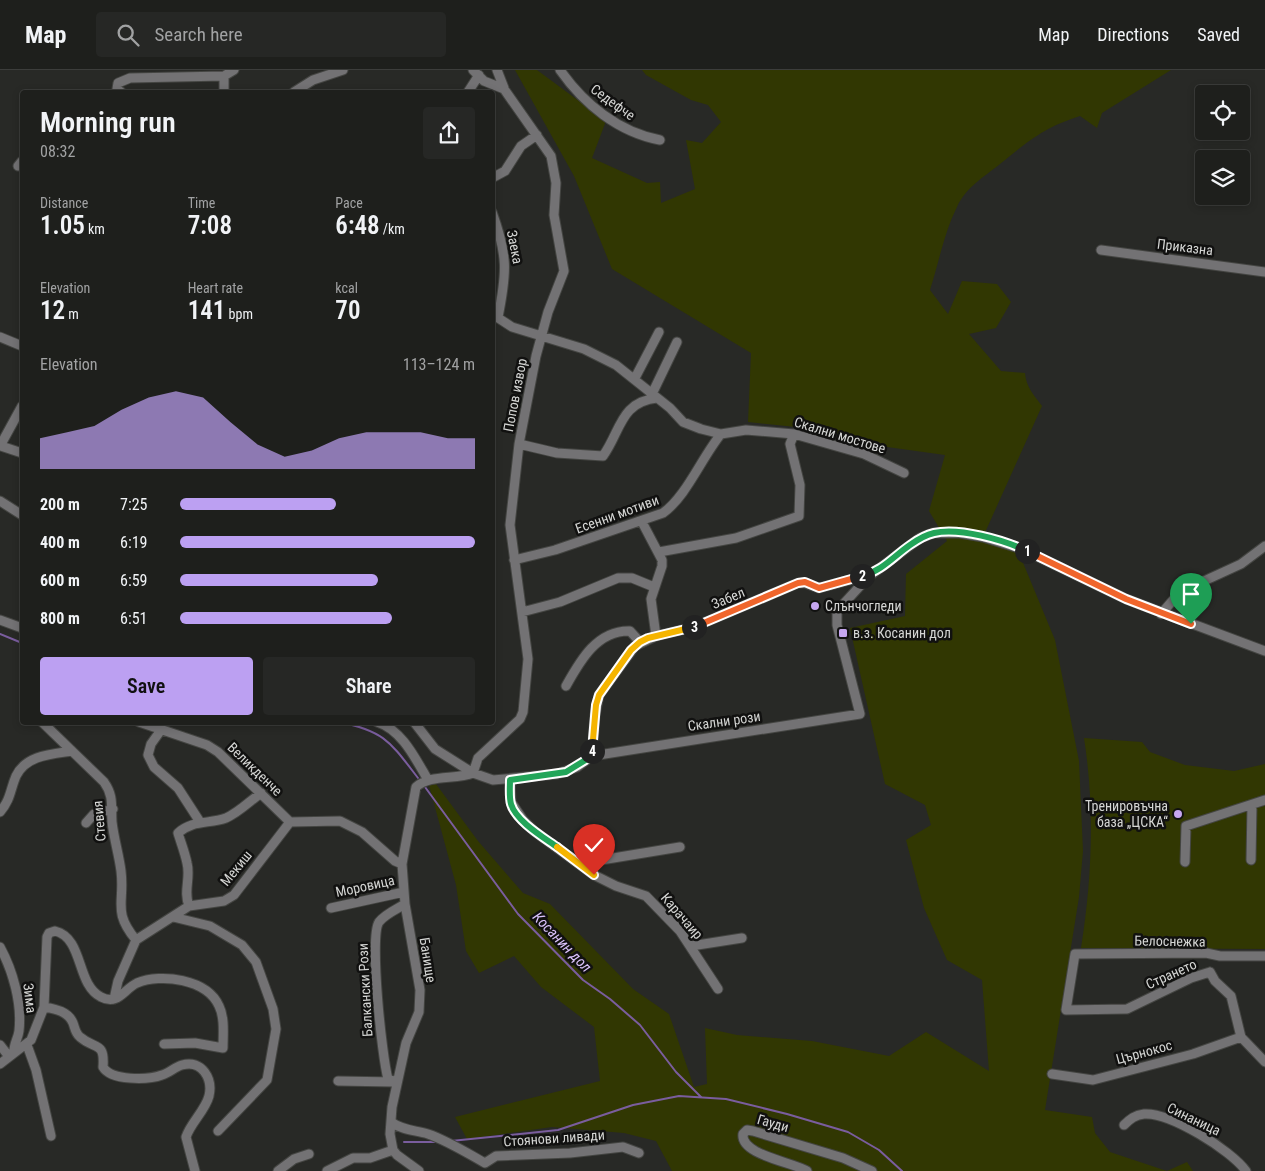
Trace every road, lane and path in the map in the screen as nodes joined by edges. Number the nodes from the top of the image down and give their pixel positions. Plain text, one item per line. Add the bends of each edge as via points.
1 (234, 70) edge
2 (344, 70) edge
3 (497, 70) edge
4 (560, 70) edge
5 (476, 73) edge
6 (224, 76) junction
7 (504, 89) junction
8 (119, 90) edge
9 (224, 90) edge
10 (297, 90) edge
11 (469, 90) edge
12 (537, 135) junction
13 (660, 140) dead end
14 (495, 176) edge
15 (495, 223) edge
16 (1102, 250) dead end
17 (1265, 272) edge
18 (495, 316) edge
19 (659, 332) dead end
20 (542, 335) junction
21 (0, 338) edge
22 (678, 342) dead end
23 (20, 345) edge
24 (635, 378) junction
25 (654, 396) junction
26 (20, 410) edge
27 (721, 434) junction
28 (794, 434) junction
29 (519, 444) junction
30 (0, 446) edge
31 (20, 452) edge
32 (904, 473) dead end
33 (0, 501) edge
34 (20, 514) edge
35 (642, 522) junction
36 (1265, 546) edge
37 (659, 552) junction
38 (514, 560) junction
39 (872, 574) junction
40 (654, 587) junction
41 (522, 612) junction
42 (1161, 614) junction
43 (0, 620) edge
44 (20, 627) edge
45 (656, 636) junction
46 (640, 642) junction
47 (1265, 651) edge
48 (566, 686) dead end
49 (45, 725) edge
50 (147, 725) edge
51 (385, 725) edge
52 (416, 725) edge
53 (161, 730) junction
54 (72, 751) junction
55 (592, 756) junction
56 (472, 773) junction
57 (428, 780) junction
58 (510, 780) junction
59 (261, 793) junction
60 (1265, 800) edge
61 (1252, 805) junction
62 (113, 808) junction
63 (0, 812) edge
64 (86, 822) dead end
65 (200, 822) junction
66 (290, 822) junction
67 (680, 847) dead end
68 (1250, 860) dead end
69 (1185, 862) dead end
70 (402, 864) junction
71 (583, 865) junction
72 (404, 892) junction
73 (404, 904) junction
74 (189, 906) junction
75 (331, 908) dead end
76 (174, 917) junction
77 (742, 938) dead end
78 (136, 940) junction
79 (691, 946) junction
80 (0, 947) edge
81 (1220, 956) junction
82 (1265, 956) edge
83 (1210, 972) junction
84 (718, 989) dead end
85 (114, 999) junction
86 (44, 1007) junction
87 (1066, 1010) joint
88 (1241, 1037) junction
89 (164, 1044) dead end
90 (0, 1045) edge
91 (27, 1045) junction
92 (14, 1053) junction
93 (1265, 1062) edge
94 (0, 1064) edge
95 (1052, 1074) dead end
96 (338, 1081) dead end
97 (397, 1082) junction
98 (391, 1122) junction
99 (1124, 1125) dead end
100 (218, 1131) dead end
101 (50, 1136) dead end
102 (393, 1150) junction
103 (309, 1154) dead end
104 (639, 1154) dead end
105 (195, 1171) edge
106 (278, 1171) edge
107 (327, 1171) edge
108 (419, 1171) edge
109 (807, 1171) edge
110 (872, 1171) edge
111 (1246, 1171) edge

1 - 6 street
2 - 10 street via 313,80
3 - 7 street
4 - 13 street, Седефче via 580,95 608,119 624,129
5 - 7 street, Попов извор via 484,81
5 - 11 street
6 - 8 street via 130,78 118,83
6 - 9 street
7 - 12 street, Попов извор
12 - 14 street via 521,146 505,171
12 - 20 street, Попов извор via 554,163 554,215 564,271
15 - 18 street, Заека via 506,263 505,284
16 - 17 street, Приказна
18 - 20 street, Скални мостове via 512,327
19 - 24 street
20 - 24 street, Скални мостове via 584,349
20 - 29 street, Попов извор
21 - 23 street
22 - 25 street
24 - 25 street, Скални мостове
25 - 27 street, Скални мостове via 683,422
25 - 29 street via 628,410 603,456 557,453
26 - 30 street
27 - 28 street, Скални мостове via 746,430
27 - 35 street, Есенни мотиви via 674,505
28 - 32 street, Скални мостове via 864,454
28 - 37 street via 790,444 800,485 799,516 736,538
29 - 38 street, Попов извор via 510,525
30 - 31 street
33 - 34 street
35 - 37 street
35 - 38 street, Есенни мотиви
36 - 42 street via 1241,564 1180,592
37 - 40 street via 662,566
38 - 41 street, Попов извор
39 - 42 street, Забел via 920,538 933,533 960,533 1022,549
39 - 45 street, Забел via 819,588 805,582 798,583 694,627
39 - 55 street, Скални рози via 837,611 837,625 860,714
40 - 41 street via 632,578 618,578 560,602
40 - 45 street via 652,617
41 - 56 street, Попов извор via 528,659 523,712 520,720 478,758
42 - 47 street, Забел
43 - 44 street
45 - 46 street, Забел
46 - 48 street via 630,631 604,638 582,656
46 - 55 street, Забел via 599,695
49 - 54 street, Стевия
50 - 53 street, Великденче
51 - 57 street via 406,745
52 - 56 street via 435,749
53 - 59 street, Великденче via 207,745
53 - 65 street via 148,755 154,767 178,788
54 - 62 street, Стевия via 104,782 111,794
54 - 63 street via 33,759 22,767 10,798
55 - 58 street via 566,772
56 - 57 street
56 - 58 street via 493,780
57 - 70 street, Банище via 414,790
58 - 71 street, Карачаир via 510,802 523,820
59 - 65 street via 227,817
59 - 66 street, Великденче
60 - 61 street
61 - 68 street
61 - 69 street via 1186,826
62 - 64 street via 94,814
62 - 78 street, Стевия via 115,847 121,872 121,918
65 - 74 street via 178,833 188,863 185,885
66 - 70 street via 340,822 362,832
66 - 74 street, Мекиш via 234,895 224,901
67 - 71 street
70 - 72 street, Банище
71 - 79 street, Карачаир via 594,875 616,886 646,896
72 - 73 street, Банище
72 - 75 street, Моровица
73 - 97 street, Банище via 420,1000
73 - 97 street, Балкански Рози via 380,921 376,936 384,1063 388,1078
74 - 76 street, Мекиш
76 - 78 street, Мекиш
76 - 100 street via 210,926 242,945 256,962 274,1014 275,1035 267,1080
77 - 79 street
78 - 85 street via 118,981
79 - 84 street, Карачаир
80 - 92 street, Зима via 13,973 19,1024
81 - 82 street, Белоснежка
81 - 83 street
81 - 87 street, Белоснежка via 1206,953 1075,954
83 - 87 street, Странето via 1127,1009
83 - 88 street, Странето via 1231,996
85 - 86 street via 104,999 95,994 63,934 51,932 47,937
85 - 89 street via 134,985 165,979 191,983 218,1004 222,1017 223,1048 195,1043
86 - 91 street
86 - 105 street via 63,1012 73,1022 78,1036 101,1048 103,1067 107,1072 142,1080 161,1076 183,1064 197,1065 204,1070 210,1084 209,1095 186,1141
88 - 93 street
88 - 95 street, Църнокос via 1192,1054 1093,1080
90 - 92 street via 7,1054
91 - 92 street
91 - 101 street via 36,1070
92 - 94 street
96 - 97 street
97 - 98 street, Банище
98 - 102 street, Банище
98 - 104 street, Стоянови ливади via 409,1132 442,1140 485,1163 496,1156 570,1154 623,1147
99 - 111 street, Синаница via 1143,1114 1162,1117 1216,1144 1239,1161
102 - 107 street via 370,1158 353,1158
102 - 108 street
103 - 106 street via 294,1159
109 - 110 street, Гауди via 753,1151 745,1143 743,1134 747,1130 753,1131 850,1160

